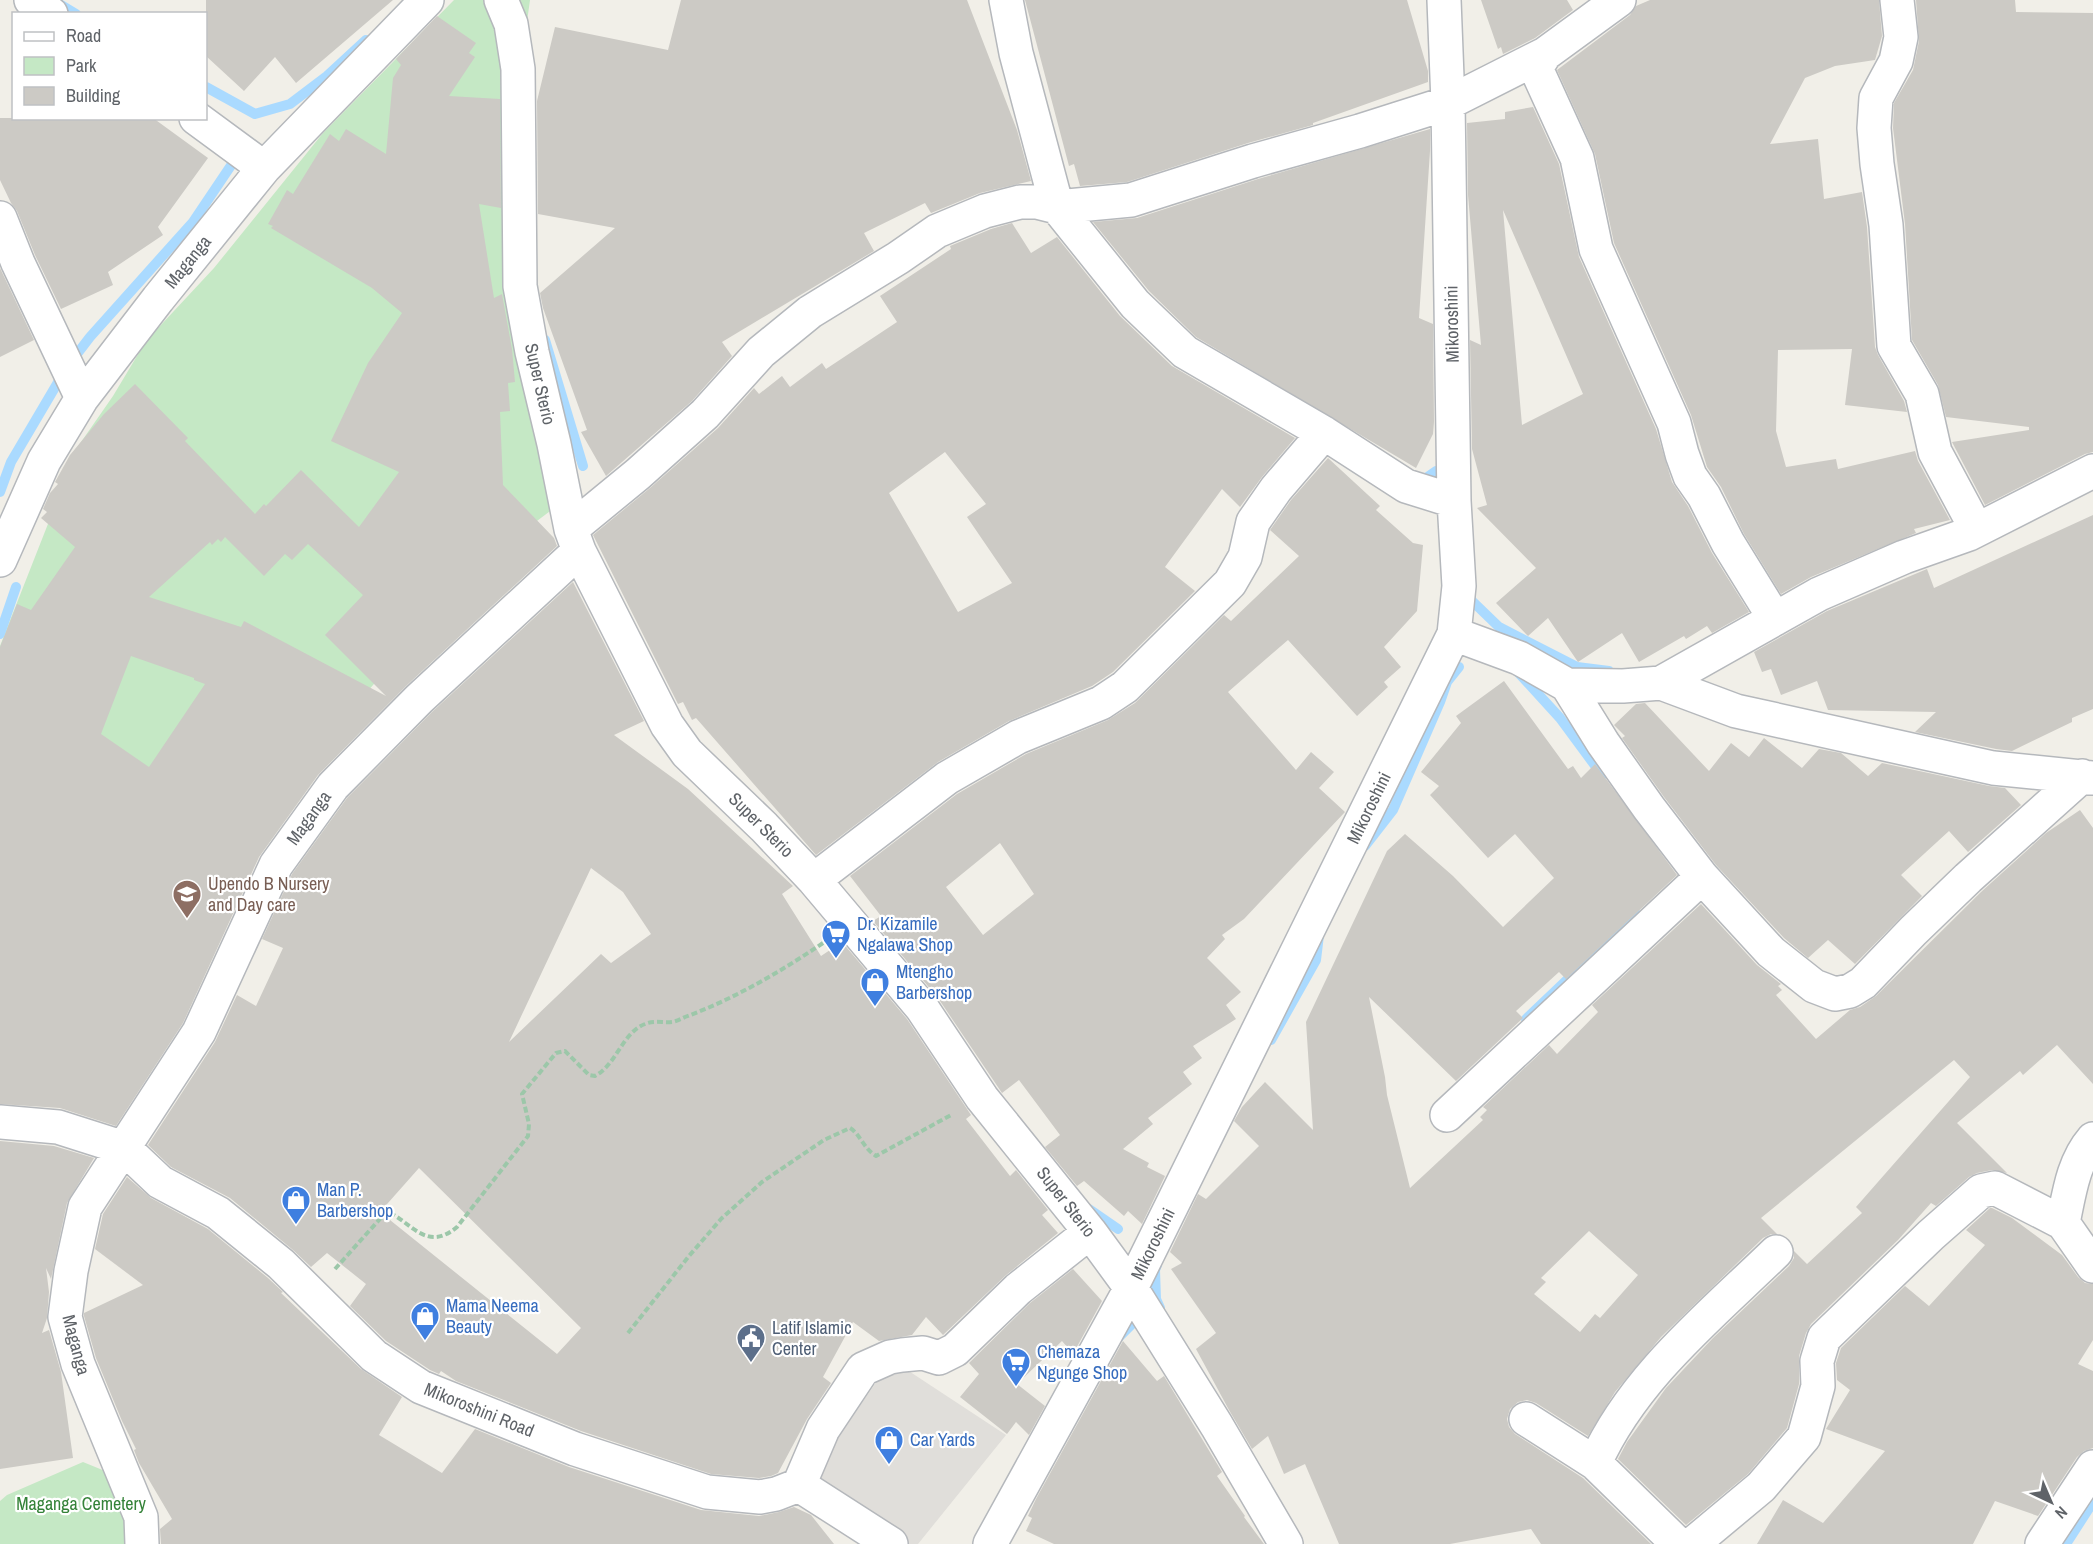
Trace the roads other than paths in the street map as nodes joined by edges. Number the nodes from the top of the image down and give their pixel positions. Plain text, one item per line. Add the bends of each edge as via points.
1 (31, 0) edge
2 (427, 0) edge
3 (501, 0) edge
4 (1006, 0) edge
5 (1444, 0) edge
6 (1619, 0) edge
7 (1897, 0) edge
8 (48, 12) edge
9 (1545, 54) junction
10 (1448, 103) junction
11 (199, 120) edge
12 (264, 168) junction
13 (1057, 207) junction
14 (0, 218) edge
15 (82, 398) junction
16 (1324, 433) junction
17 (2093, 471) edge
18 (1454, 501) junction
19 (1969, 534) junction
20 (575, 540) junction
21 (0, 560) edge
22 (1774, 620) junction
23 (1454, 634) junction
24 (1661, 683) junction
25 (1567, 685) junction
26 (2088, 777) edge
27 (1702, 877) junction
28 (814, 880) junction
29 (1446, 1115) dead end
30 (0, 1122) edge
31 (2093, 1139) edge
32 (124, 1148) junction
33 (2063, 1223) junction
34 (1090, 1232) junction
35 (1776, 1252) dead end
36 (2093, 1266) edge
37 (1131, 1288) junction
38 (1526, 1419) dead end
39 (1595, 1463) junction
40 (2093, 1467) edge
41 (799, 1485) junction
42 (142, 1544) edge
43 (891, 1544) edge
44 (990, 1544) edge
45 (1286, 1544) edge
46 (1678, 1544) edge
47 (1690, 1544) edge
48 (2042, 1544) edge

1 - 8 street
2 - 12 street, Maganga
3 - 20 street, Super Sterio via 511,24 518,69 520,286
4 - 13 street
5 - 10 street, Mikoroshini
6 - 9 street, Maganga
7 - 19 street via 1901,36 1896,61 1876,98 1874,128 1886,225 1894,346 1922,394 1935,452 1972,521
9 - 10 street, Maganga
9 - 22 street via 1536,68 1577,158 1596,249 1674,423 1690,476
10 - 13 street, Maganga via 1131,200
10 - 18 street, Mikoroshini
11 - 12 street
12 - 15 street, Maganga
13 - 16 street via 1135,304 1185,351
13 - 20 street, Maganga via 1020,202 985,211 937,231 810,312 761,352 705,414 638,474
14 - 15 street
15 - 21 street, Maganga via 44,461
16 - 18 street via 1406,486
16 - 28 street via 1253,522 1245,557 1230,583 1125,687 1101,703 1018,737 947,778
17 - 19 street
18 - 23 street, Mikoroshini via 1459,586
19 - 22 street via 1856,577
20 - 28 street, Super Sterio via 667,725 687,753
20 - 32 street, Maganga via 333,786 276,865 199,1032
22 - 24 street
23 - 25 street via 1519,658
23 - 37 street, Mikoroshini
24 - 25 street
24 - 26 street via 1736,711 1983,766
25 - 27 street via 1648,808
26 - 27 street via 1968,878 1863,983 1850,991 1835,994 1814,986 1771,952
27 - 29 street
28 - 34 street, Super Sterio via 922,1008 982,1098
30 - 32 street via 58,1127
31 - 33 street via 2082,1152
32 - 41 street, Mikoroshini Road via 160,1182 218,1213 281,1264 374,1356 421,1387 575,1449 707,1492 760,1497
32 - 42 street, Maganga via 85,1207 65,1317 78,1364 141,1517
33 - 36 street
33 - 47 street via 1995,1188 1981,1191 1824,1338 1817,1361 1818,1386 1804,1437 1761,1486
34 - 37 street, Super Sterio
34 - 41 street via 1018,1289 955,1350 939,1358 923,1353 890,1357 863,1369 823,1429
35 - 39 street via 1653,1372 1605,1440
37 - 44 street, Mikoroshini
37 - 45 street, Super Sterio
38 - 39 street
39 - 46 street
40 - 48 street
41 - 43 street

